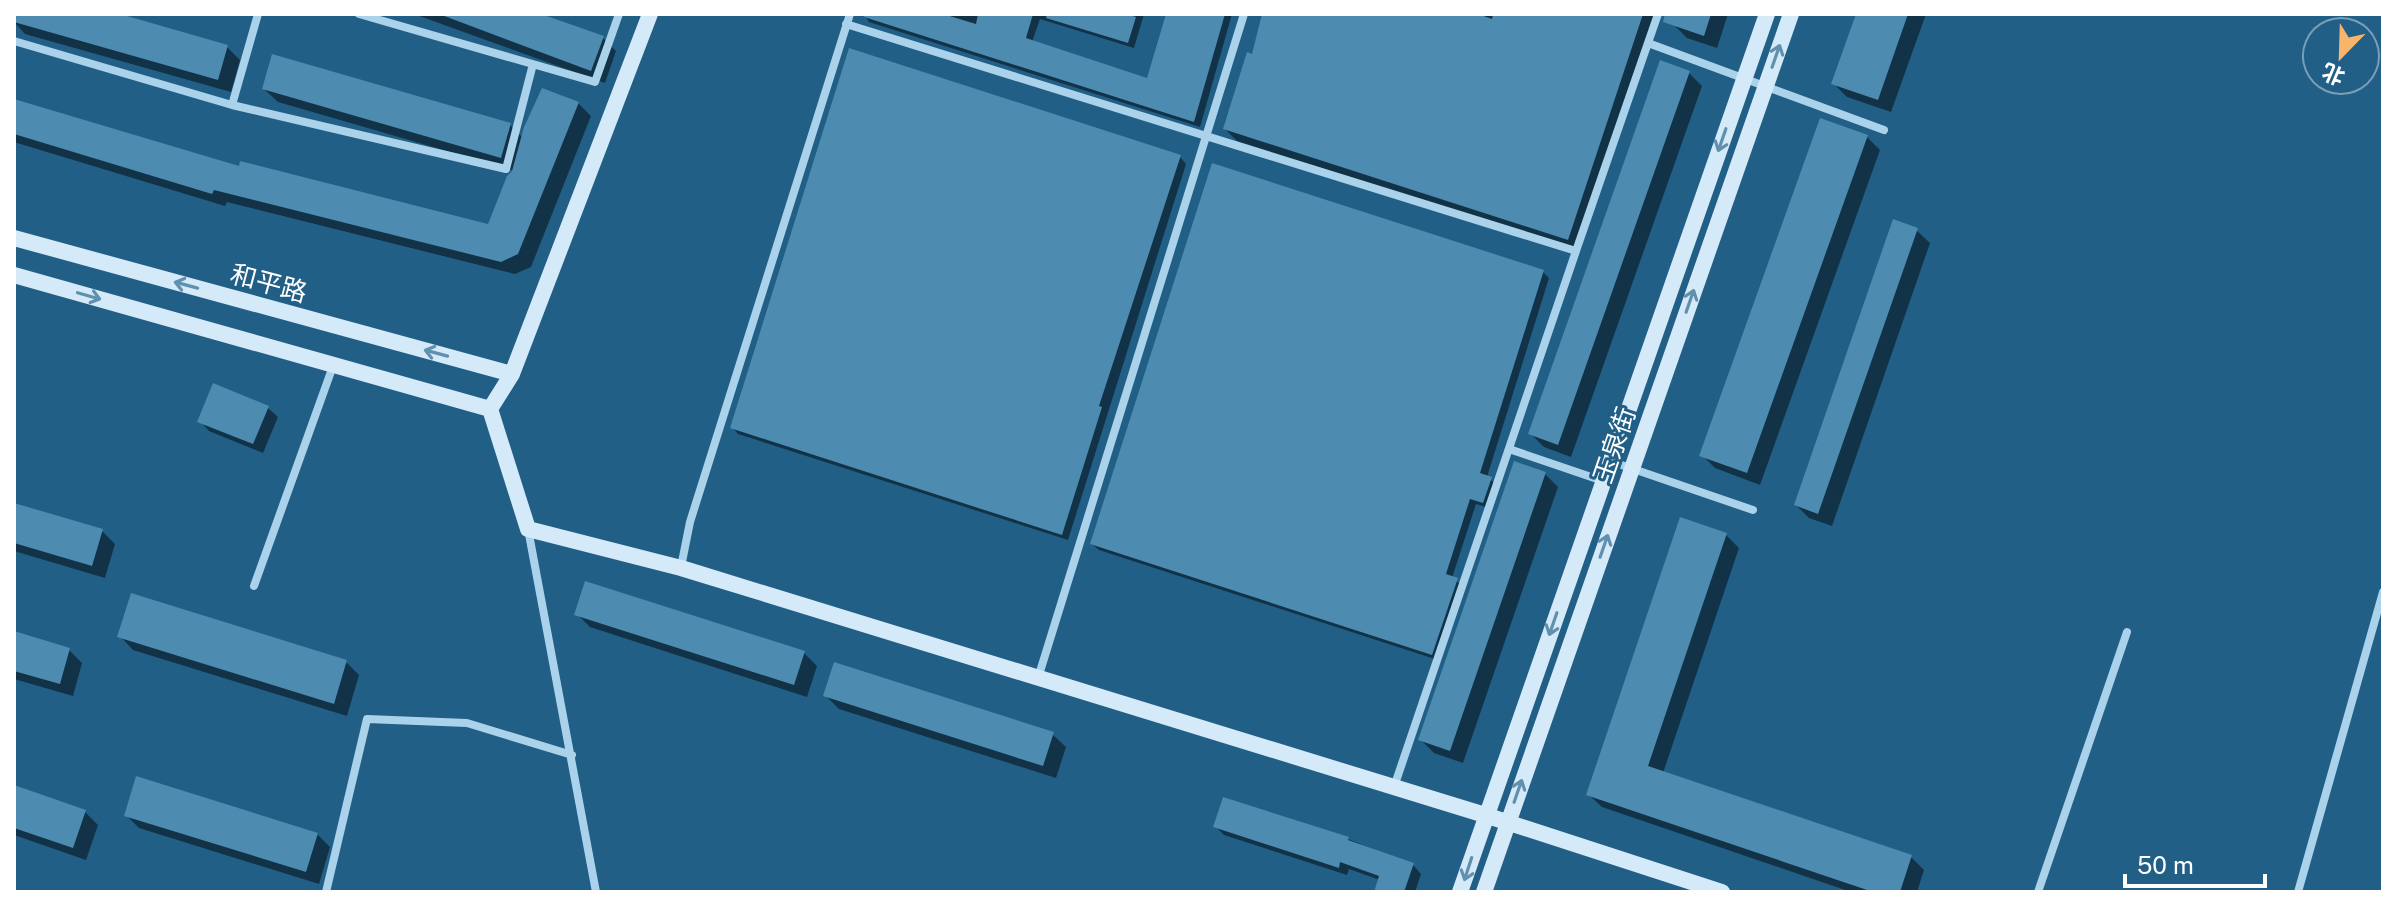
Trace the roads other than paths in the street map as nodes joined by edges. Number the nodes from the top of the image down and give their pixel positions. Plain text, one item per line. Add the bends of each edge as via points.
1 (258, 14) edge
2 (359, 14) edge
3 (619, 14) edge
4 (650, 14) edge
5 (850, 14) edge
6 (1244, 14) edge
7 (1658, 14) edge
8 (1767, 14) edge
9 (1791, 14) edge
10 (846, 24) junction
11 (14, 41) edge
12 (1648, 43) junction
13 (533, 64) junction
14 (1744, 78) junction
15 (1765, 86) junction
16 (232, 105) junction
17 (1884, 130) dead end
18 (1206, 134) junction
19 (14, 238) edge
20 (1576, 251) junction
21 (14, 275) edge
22 (333, 365) junction
23 (512, 374) junction
24 (490, 409) junction
25 (1509, 449) junction
26 (1610, 461) junction
27 (1631, 468) junction
28 (1603, 481) junction
29 (1753, 510) dead end
30 (528, 529) junction
31 (681, 568) junction
32 (254, 586) dead end
33 (2383, 592) edge
34 (2127, 632) dead end
35 (1038, 678) junction
36 (572, 755) junction
37 (1394, 787) junction
38 (1485, 815) junction
39 (1507, 822) junction
40 (326, 892) edge
41 (596, 892) edge
42 (1460, 892) edge
43 (1484, 892) edge
44 (1722, 892) edge
45 (2038, 892) edge
46 (2298, 892) edge

1 - 16 street
2 - 13 street
3 - 13 street via 595,82
4 - 23 street
5 - 10 street
6 - 18 street
7 - 12 street
8 - 14 street, 玉泉街
15 -> 9 street, 玉泉街
10 - 18 street
10 - 31 street via 690,522
11 - 16 street
12 - 14 street
12 - 20 street
13 - 16 street via 506,169
14 - 15 street
14 -> 26 street, 玉泉街
15 - 17 street
27 -> 15 street, 玉泉街
18 - 20 street
18 - 35 street
23 -> 19 street, 和平路
20 - 25 street
21 -> 22 street
22 - 24 street
22 - 32 street
23 - 24 street
24 - 30 street
25 - 28 street
25 - 37 street
26 - 27 street
26 - 28 street, 玉泉街
27 - 29 street
39 -> 27 street, 玉泉街
28 -> 38 street, 玉泉街
30 - 31 street
30 - 36 street
31 - 35 street
33 - 46 street
34 - 45 street
35 - 37 street
36 - 40 street via 467,723 367,719
36 - 41 street
37 - 38 street
38 - 39 street
38 -> 42 street, 玉泉街
39 - 43 street, 玉泉街
39 - 44 street

